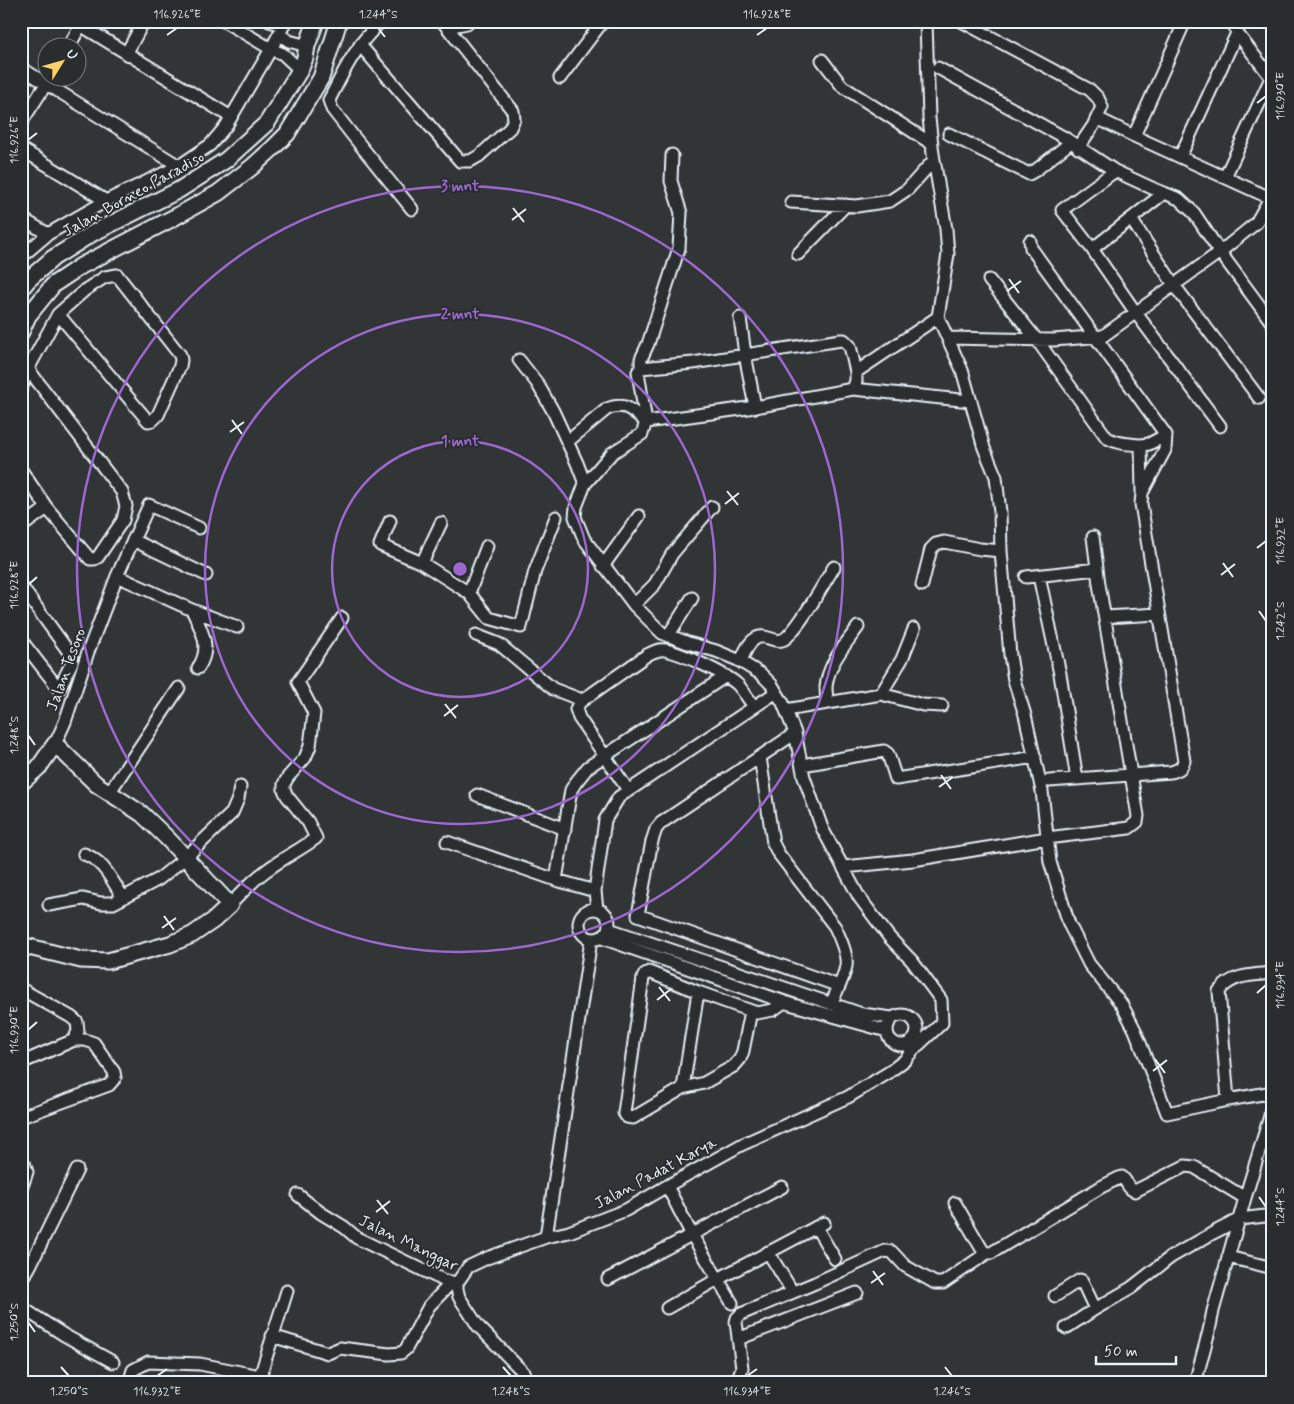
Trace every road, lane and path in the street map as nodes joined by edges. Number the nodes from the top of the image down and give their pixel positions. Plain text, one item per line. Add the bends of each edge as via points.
1 (144, 21) edge
2 (224, 21) edge
3 (269, 21) edge
4 (316, 21) edge
5 (339, 21) edge
6 (380, 21) edge
7 (469, 21) edge
8 (604, 21) edge
9 (926, 21) edge
10 (961, 21) edge
11 (1185, 21) edge
12 (1233, 21) edge
13 (442, 22) edge
14 (80, 23) edge
15 (283, 27) edge
16 (1237, 33) junction
17 (73, 38) edge
18 (360, 45) junction
19 (307, 46) junction
20 (271, 49) junction
21 (126, 54) junction
22 (822, 60) dead end
23 (21, 68) edge
24 (938, 68) dead end
25 (300, 70) junction
26 (1270, 72) edge
27 (38, 76) edge
28 (560, 78) dead end
29 (43, 88) edge
30 (60, 88) edge
31 (231, 117) junction
32 (1097, 118) junction
33 (21, 123) edge
34 (949, 134) dead end
35 (1134, 136) junction
36 (932, 144) junction
37 (1075, 145) junction
38 (21, 149) edge
39 (672, 155) dead end
40 (1180, 157) junction
41 (934, 160) junction
42 (180, 166) junction
43 (1115, 171) junction
44 (1225, 177) junction
45 (179, 190) junction
46 (1164, 193) junction
47 (1271, 195) edge
48 (106, 201) junction
49 (791, 202) dead end
50 (846, 205) junction
51 (191, 208) junction
52 (412, 210) dead end
53 (21, 218) edge
54 (1131, 219) junction
55 (48, 234) junction
56 (1030, 241) dead end
57 (1092, 249) junction
58 (1220, 252) junction
59 (798, 254) dead end
60 (21, 257) edge
61 (988, 280) dead end
62 (1174, 285) junction
63 (21, 289) edge
64 (1136, 313) junction
65 (58, 314) junction
66 (938, 317) junction
67 (740, 318) dead end
68 (1273, 324) edge
69 (21, 332) edge
70 (1095, 337) junction
71 (948, 338) junction
72 (1037, 340) junction
73 (745, 354) junction
74 (519, 360) dead end
75 (641, 368) junction
76 (28, 369) junction
77 (856, 372) junction
78 (21, 389) edge
79 (853, 389) junction
80 (1259, 398) dead end
81 (970, 401) junction
82 (755, 407) junction
83 (646, 422) junction
84 (1220, 426) dead end
85 (1166, 435) junction
86 (568, 442) junction
87 (1141, 445) junction
88 (21, 470) edge
89 (586, 484) junction
90 (1142, 493) junction
91 (712, 507) dead end
92 (47, 508) junction
93 (638, 516) dead end
94 (556, 517) dead end
95 (390, 521) dead end
96 (441, 523) dead end
97 (21, 527) edge
98 (199, 528) dead end
99 (1092, 537) dead end
100 (133, 540) junction
101 (487, 546) dead end
102 (1001, 551) junction
103 (422, 563) junction
104 (603, 566) junction
105 (834, 567) dead end
106 (1097, 569) junction
107 (206, 575) dead end
108 (117, 576) junction
109 (1039, 576) junction
110 (1026, 577) dead end
111 (922, 585) dead end
112 (21, 586) edge
113 (469, 593) junction
114 (692, 598) dead end
115 (634, 605) junction
116 (192, 610) junction
117 (1159, 614) junction
118 (1104, 617) junction
119 (342, 618) dead end
120 (237, 627) dead end
121 (858, 627) dead end
122 (914, 629) dead end
123 (476, 635) dead end
124 (668, 636) junction
125 (21, 640) edge
126 (741, 662) junction
127 (198, 668) dead end
128 (726, 676) junction
129 (178, 688) dead end
130 (881, 694) junction
131 (772, 695) dead end
132 (582, 700) junction
133 (827, 703) junction
134 (754, 706) junction
135 (942, 706) dead end
136 (786, 710) junction
137 (791, 736) dead end
138 (55, 744) junction
139 (604, 757) junction
140 (760, 757) junction
141 (1035, 757) junction
142 (802, 765) junction
143 (1131, 775) junction
144 (1077, 779) junction
145 (1048, 782) dead end
146 (21, 783) edge
147 (240, 787) dead end
148 (628, 790) junction
149 (109, 794) junction
150 (477, 795) dead end
151 (565, 829) junction
152 (1047, 838) junction
153 (447, 842) dead end
154 (84, 854) dead end
155 (186, 857) junction
156 (844, 866) junction
157 (556, 880) junction
158 (595, 891) junction
159 (123, 897) junction
160 (49, 905) dead end
161 (230, 905) junction
162 (597, 909) junction
163 (600, 935) junction
164 (21, 945) edge
165 (1273, 973) edge
166 (839, 986) junction
167 (21, 989) edge
168 (698, 992) junction
169 (784, 1002) junction
170 (831, 1004) junction
171 (751, 1010) junction
172 (892, 1018) junction
173 (918, 1027) junction
174 (887, 1031) junction
175 (931, 1035) junction
176 (74, 1040) junction
177 (908, 1048) junction
178 (24, 1059) edge
179 (683, 1088) junction
180 (1273, 1092) edge
181 (1273, 1097) edge
182 (1228, 1100) junction
183 (21, 1117) edge
184 (22, 1161) edge
185 (77, 1170) dead end
186 (667, 1186) junction
187 (782, 1187) dead end
188 (21, 1189) edge
189 (298, 1194) dead end
190 (1245, 1198) junction
191 (955, 1202) dead end
192 (1273, 1215) edge
193 (1240, 1219) junction
194 (692, 1235) junction
195 (546, 1237) junction
196 (768, 1252) junction
197 (987, 1254) junction
198 (1228, 1257) junction
199 (834, 1259) dead end
200 (26, 1262) edge
201 (1273, 1268) edge
202 (608, 1279) dead end
203 (718, 1279) junction
204 (21, 1282) edge
205 (454, 1282) junction
206 (789, 1286) dead end
207 (287, 1291) dead end
208 (857, 1293) dead end
209 (1055, 1296) dead end
210 (732, 1303) dead end
211 (21, 1307) edge
212 (667, 1308) dead end
213 (1095, 1309) junction
214 (1066, 1328) dead end
215 (272, 1336) junction
216 (738, 1339) junction
217 (112, 1362) dead end
218 (259, 1380) edge
219 (129, 1383) edge
220 (530, 1383) edge
221 (736, 1383) edge
222 (1195, 1383) edge

1 - 21 street
2 - 20 street
3 - 15 street
4 - 19 street, Jalan Borneo Paradiso
5 - 51 street via 321,78 286,134 252,167
6 - 18 street
7 - 13 street via 452,26
8 - 28 street
9 - 36 street
10 - 32 street via 1090,90 1102,107
11 - 35 street
12 - 16 street
13 - 18 street via 513,111 510,128 470,161 460,161
14 - 17 street
14 - 21 street
15 - 19 street via 289,41
15 - 20 street
16 - 26 street
16 - 40 street
18 - 52 street via 330,100 332,108
19 - 25 street, Jalan Borneo Paradiso
20 - 25 street via 283,54
20 - 31 street
21 - 31 street
22 - 36 street via 842,86
23 - 27 street
24 - 37 street
25 - 45 street, Jalan Borneo Paradiso via 267,122 226,160
26 - 44 street
29 - 33 street
30 - 42 street
31 - 42 street via 210,145
32 - 35 street
32 - 37 street
34 - 37 street via 1029,174
35 - 40 street
36 - 41 street
37 - 43 street
38 - 48 street
39 - 75 street via 671,181 681,214 679,248 641,359
40 - 44 street
41 - 50 street via 908,189 890,201
41 - 66 street via 948,254
42 - 48 street
43 - 46 street
43 - 57 street via 1062,210
44 - 47 street
45 - 51 street
45 - 63 street, Jalan Borneo Paradiso via 94,232 53,258
46 - 54 street
46 - 58 street via 1179,199 1194,213
47 - 58 street via 1256,223
48 - 55 street
49 - 50 street
50 - 59 street
51 - 69 street via 94,258 54,284 28,316
53 - 55 street
54 - 57 street
54 - 62 street
55 - 60 street
56 - 70 street via 1031,248
57 - 64 street
58 - 62 street
58 - 68 street
61 - 72 street
62 - 64 street
62 - 80 street
64 - 70 street via 1104,336
64 - 84 street
65 - 65 street via 148,421 153,420 180,366 180,355 117,275 105,277 85,290
65 - 76 street
66 - 71 street
66 - 77 street
67 - 73 street
70 - 72 street
70 - 85 street
71 - 72 street
71 - 81 street via 962,370
72 - 87 street via 1107,438
73 - 75 street
73 - 77 street via 844,340 850,346
73 - 82 street
74 - 86 street via 537,383
75 - 83 street via 638,372
76 - 78 street
76 - 92 street via 122,492 126,506 122,520 94,559 90,559
77 - 79 street
79 - 81 street
79 - 82 street
81 - 102 street via 996,477
82 - 83 street
83 - 86 street via 626,406 612,406
83 - 89 street via 642,434 612,453
85 - 87 street
85 - 90 street via 1165,450
86 - 89 street
87 - 90 street
88 - 92 street
89 - 104 street via 574,517 584,539
90 - 117 street via 1141,504
91 - 115 street via 672,554 655,584
92 - 97 street
93 - 104 street
94 - 113 street via 535,571 521,627 489,618
95 - 103 street via 380,545
96 - 103 street
98 - 100 street, Jalan Tesoro via 149,504
99 - 106 street
100 - 107 street
100 - 108 street, Jalan Tesoro
101 - 113 street
102 - 111 street via 944,542 936,544 931,549
102 - 141 street via 1014,680
103 - 113 street
104 - 115 street
105 - 126 street via 785,639 756,638
106 - 109 street
106 - 118 street
108 - 116 street
108 - 138 street, Jalan Tesoro
109 - 110 street
109 - 144 street via 1060,674
112 - 125 street via 72,655 59,689
114 - 124 street
115 - 124 street
116 - 120 street
116 - 127 street via 201,628 205,647 204,660
117 - 118 street
117 - 143 street via 1184,761 1178,770
118 - 143 street
119 - 161 street via 298,682 314,713 310,746 305,758 284,784 287,796 308,822 316,838 254,880
121 - 133 street via 832,665 826,686
122 - 130 street
123 - 132 street via 499,644 553,689
124 - 126 street
126 - 136 street via 761,674
128 - 132 street via 676,654 655,650
128 - 134 street via 738,685
128 - 139 street
129 - 149 street
130 - 133 street
130 - 135 street via 923,705
131 - 134 street
132 - 139 street via 576,709 579,718
133 - 136 street
134 - 148 street
136 - 142 street
137 - 140 street
138 - 146 street, Jalan Tesoro
138 - 149 street
139 - 148 street
139 - 151 street via 588,767 576,782
140 - 166 street via 773,843 842,940 847,965
140 - 166 street via 668,817 656,829 638,915
141 - 142 street via 896,778 884,751
141 - 152 street
142 - 156 street via 822,828
143 - 144 street
143 - 152 street via 1138,816 1133,826
144 - 145 street
147 - 155 street via 232,813
148 - 158 street via 619,797 605,820
149 - 155 street via 142,814
150 - 151 street
151 - 157 street
152 - 156 street via 912,860
152 - 182 street via 1050,862 1069,924 1089,964 1122,1005 1135,1030 1167,1113
153 - 157 street
154 - 159 street via 100,863
155 - 159 street via 148,886
155 - 161 street
156 - 175 street, Jalan Padat Karya via 859,897 941,1000 942,1023
157 - 158 street
158 - 162 street
159 - 160 street via 113,903 83,899
161 - 164 street via 192,935 108,961 82,960
162 - 163 street via 607,916 609,922
162 - 163 street via 585,911 578,927 585,937
163 - 169 street
163 - 170 street
163 - 195 street
165 - 182 street via 1235,978 1219,991
166 - 170 street
167 - 176 street via 77,1022
168 - 171 street
168 - 179 street
168 - 179 street via 649,972 645,974 624,1113 627,1118 633,1118
169 - 171 street via 772,1010
169 - 174 street
170 - 172 street via 862,1014
171 - 179 street via 744,1051 734,1066 704,1083
172 - 173 street via 898,1015 910,1017
172 - 174 street
173 - 175 street
173 - 177 street via 918,1034
174 - 177 street via 892,1042
175 - 177 street, Jalan Padat Karya
176 - 178 street
176 - 183 street via 94,1043 115,1078 109,1085
177 - 186 street, Jalan Padat Karya via 904,1060 848,1097 741,1145
180 - 182 street
181 - 190 street
184 - 188 street via 27,1172
185 - 200 street
186 - 194 street
186 - 195 street, Jalan Padat Karya via 626,1210 569,1232
187 - 194 street
189 - 205 street, Jalan Manggar via 357,1238 445,1281
190 - 193 street
190 - 197 street via 1194,1167 1185,1166 1135,1191 1128,1188 1122,1177
191 - 197 street
192 - 193 street
193 - 198 street
193 - 213 street via 1171,1257 1131,1288
194 - 202 street
194 - 203 street
195 - 205 street, Jalan Padat Karya via 468,1267
196 - 199 street via 820,1225
196 - 203 street
196 - 206 street
197 - 216 street via 940,1284 905,1266 892,1252 883,1251 740,1314 736,1320
198 - 201 street
198 - 222 street
200 - 204 street
203 - 210 street
203 - 212 street
205 - 215 street, Jalan Padat Karya via 429,1306 401,1353 340,1348 328,1353
205 - 220 street via 478,1326
207 - 215 street
208 - 216 street
209 - 213 street via 1080,1280
211 - 217 street
213 - 214 street
215 - 218 street
216 - 221 street via 742,1368
218 - 219 street via 200,1364 148,1362 133,1370

